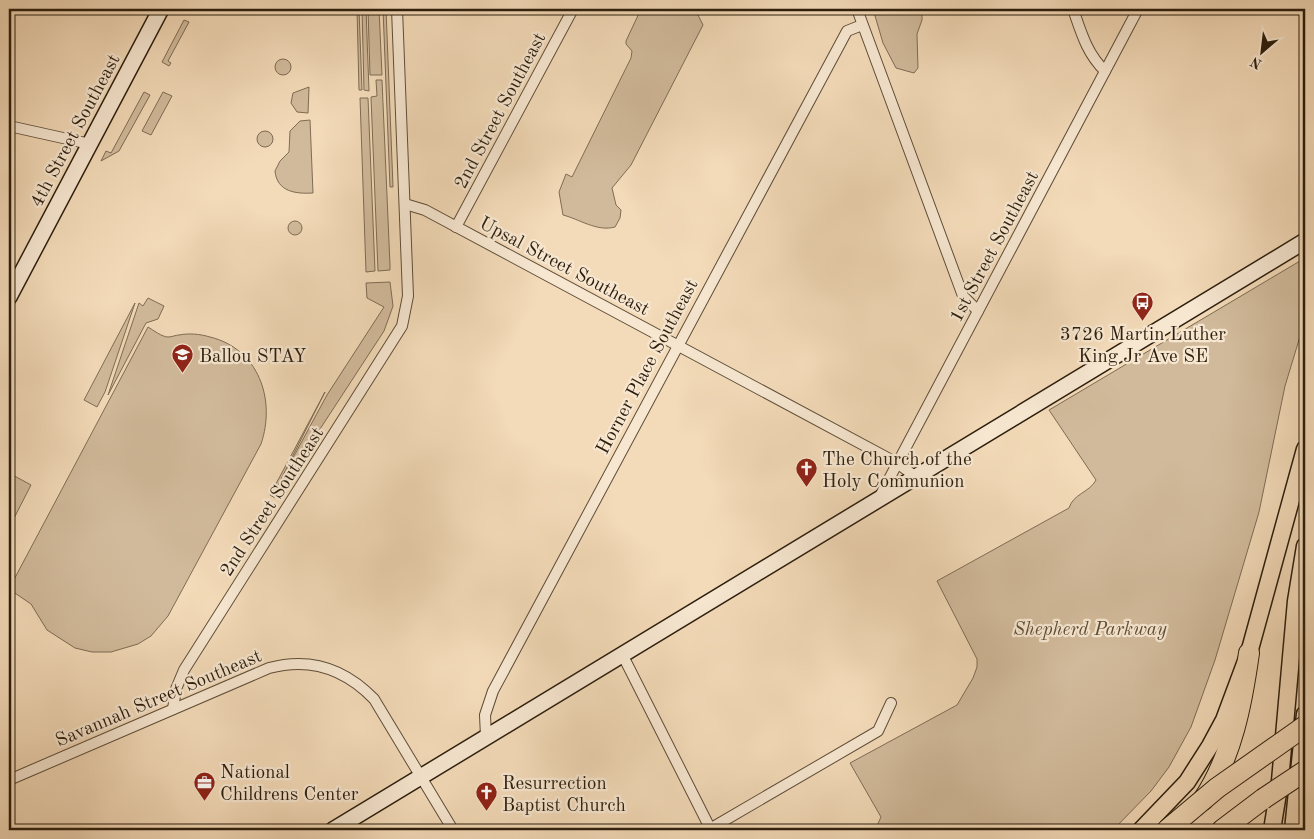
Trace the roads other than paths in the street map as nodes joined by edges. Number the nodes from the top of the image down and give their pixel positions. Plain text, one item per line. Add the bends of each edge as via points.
1 (162, 9) edge
2 (397, 9) edge
3 (573, 9) edge
4 (857, 9) edge
5 (1073, 9) edge
6 (1138, 9) edge
7 (862, 25) junction
8 (1105, 71) junction
9 (9, 126) edge
10 (90, 144) junction
11 (405, 204) junction
12 (456, 227) junction
13 (1305, 241) edge
14 (9, 297) edge
15 (978, 311) junction
16 (678, 345) junction
17 (1305, 449) edge
18 (897, 463) junction
19 (916, 477) junction
20 (879, 499) junction
21 (1305, 546) edge
22 (1249, 653) junction
23 (622, 654) junction
24 (891, 703) dead end
25 (173, 709) junction
26 (1305, 714) edge
27 (1305, 726) edge
28 (486, 737) junction
29 (1305, 771) edge
30 (421, 777) junction
31 (9, 780) edge
32 (333, 830) edge
33 (453, 830) edge
34 (710, 830) edge
35 (1141, 830) edge
36 (1166, 830) edge
37 (1181, 830) edge
38 (1222, 830) edge
39 (1272, 830) edge
40 (1293, 830) edge

1 - 10 main road, 4th Street Southeast
2 - 11 street
3 - 12 street, 2nd Street Southeast
4 - 7 street
5 - 8 street via 1089,52
6 - 8 street, 1st Street Southeast
7 - 15 street via 963,296
7 - 16 street, Horner Place Southeast via 847,31
8 - 15 street, 1st Street Southeast
9 - 10 street
10 - 14 main road, 4th Street Southeast
11 - 12 street, Upsal Street Southeast via 425,210
11 - 25 street, 2nd Street Southeast via 408,296 397,337 184,670 176,689
12 - 16 street, Upsal Street Southeast
13 - 19 main road
15 - 18 street, 1st Street Southeast
16 - 18 street, Upsal Street Southeast
16 - 28 street, Horner Place Southeast via 493,691 485,716
17 - 22 main road
18 - 19 street, Upsal Street Southeast
18 - 20 street, 1st Street Southeast
19 - 20 main road
20 - 23 main road
21 - 39 main road via 1296,601 1280,782
22 - 35 main road via 1224,720 1207,752 1177,794
22 - 37 highway via 1242,700 1223,761 1208,794
23 - 28 main road
23 - 34 street
24 - 34 street via 878,731
25 - 30 street, Savannah Street Southeast via 269,668 300,663 325,667 352,680 374,699
25 - 31 street, Savannah Street Southeast
26 - 40 main road
27 - 36 highway, bridge via 1225,782
28 - 30 main road
29 - 38 highway, bridge
30 - 32 main road
30 - 33 street, Savannah Street Southeast

